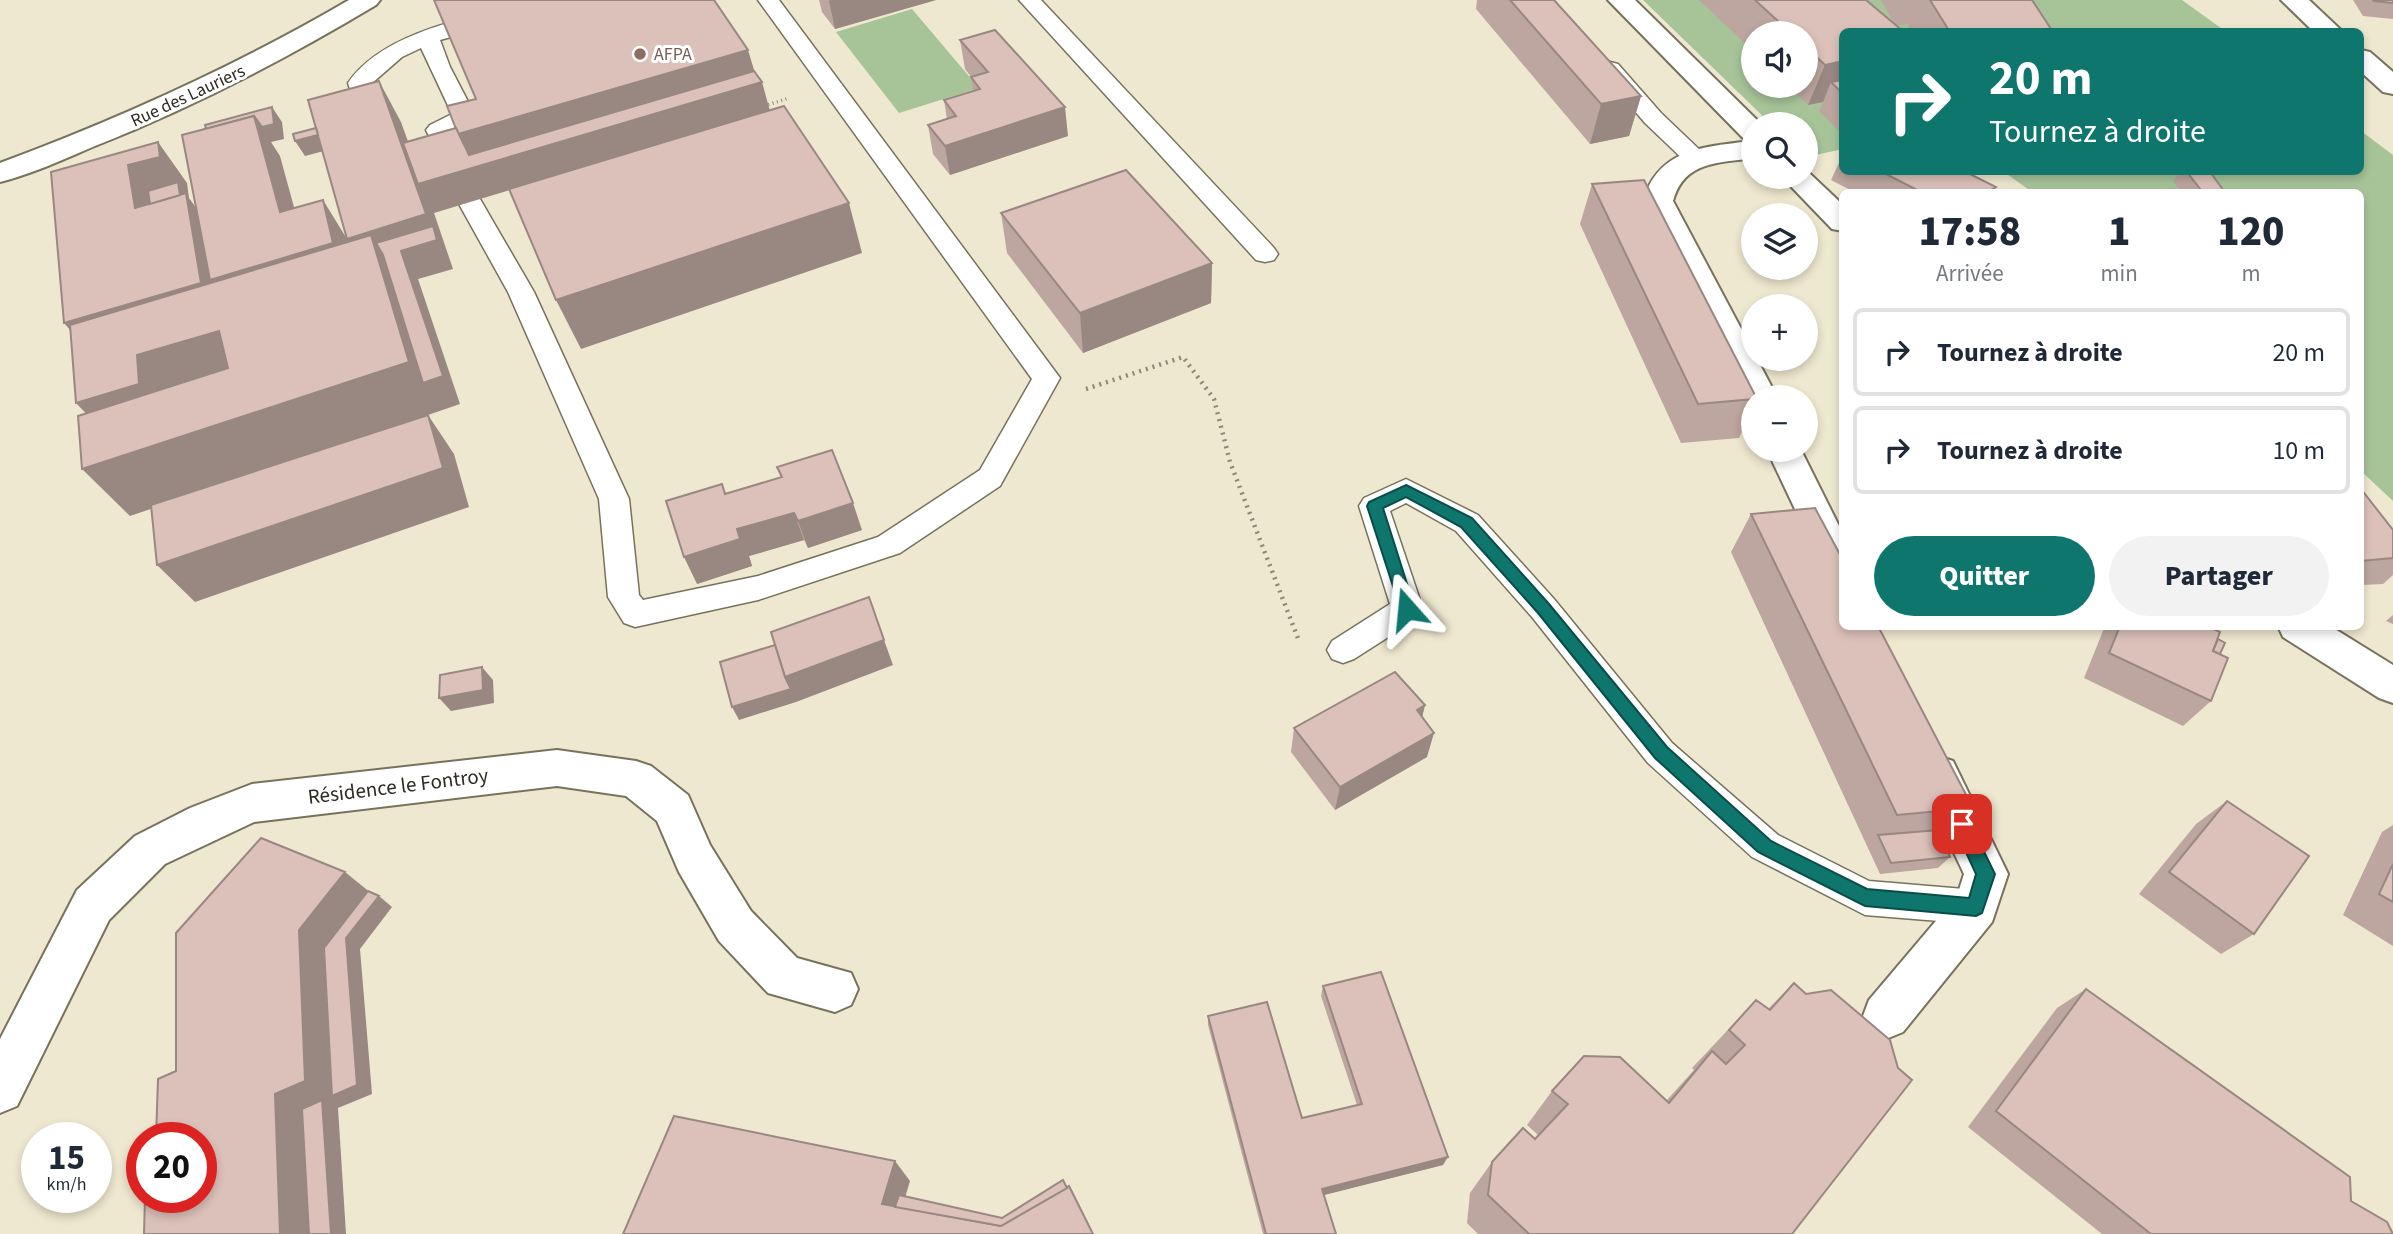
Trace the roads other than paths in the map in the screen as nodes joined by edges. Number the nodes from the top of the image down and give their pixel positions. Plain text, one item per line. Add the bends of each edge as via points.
1 (367, 0) edge
2 (564, 0) edge
3 (768, 0) edge
4 (1029, 0) edge
5 (1621, 0) edge
6 (2294, 0) edge
7 (2326, 28) edge
8 (428, 37) junction
9 (1592, 49) edge
10 (2364, 61) edge
11 (2393, 86) edge
12 (366, 109) edge
13 (1741, 120) edge
14 (1741, 151) edge
15 (1695, 158) junction
16 (451, 159) edge
17 (0, 173) edge
18 (1809, 189) edge
19 (471, 204) dead end
20 (1839, 218) edge
21 (1265, 254) dead end
22 (1754, 385) edge
23 (1790, 462) edge
24 (1839, 565) edge
25 (2303, 630) edge
26 (1343, 650) road end
27 (2393, 686) edge
28 (1921, 738) edge
29 (1976, 907) junction
30 (835, 989) dead end
31 (1886, 1016) dead end
32 (0, 1089) edge

1 - 17 street, Rue des Lauriers via 208,88
2 - 8 lane
3 - 19 lane via 1046,378 990,478 889,545 758,588 635,614 624,597 614,499 521,292
4 - 21 lane
5 - 13 street
6 - 7 street
8 - 12 lane via 394,52 359,83
8 - 16 lane via 465,117 438,130
9 - 15 lane
10 - 11 street
14 - 15 street
15 - 22 street via 1672,170 1660,186 1658,201
18 - 20 street
23 - 24 street
25 - 27 street
26 - 29 lane via 1407,609 1374,506 1406,490 1466,523 1543,608 1661,753 1765,846 1865,898
28 - 29 street via 1986,874
29 - 31 street
30 - 32 street, Résidence le Fontroy via 783,977 735,926 694,858 673,808 636,779 557,768 266,801 205,822 150,850 93,905

